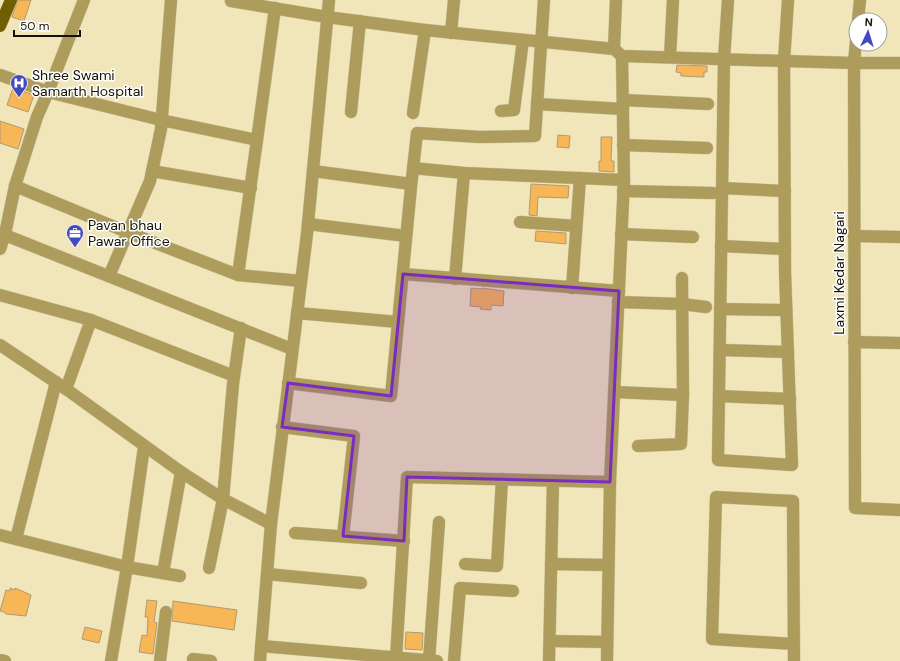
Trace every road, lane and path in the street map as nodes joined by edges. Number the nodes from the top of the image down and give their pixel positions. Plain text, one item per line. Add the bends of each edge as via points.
1 (11, 0) edge
2 (84, 0) edge
3 (171, 0) edge
4 (228, 0) edge
5 (329, 0) edge
6 (454, 0) edge
7 (544, 0) edge
8 (616, 0) edge
9 (673, 0) edge
10 (728, 0) edge
11 (788, 0) edge
12 (860, 0) edge
13 (275, 8) junction
14 (859, 12) edge
15 (327, 17) junction
16 (360, 21) junction
17 (0, 26) edge
18 (425, 30) junction
19 (451, 32) junction
20 (523, 40) junction
21 (541, 42) junction
22 (618, 52) junction
23 (855, 52) edge
24 (670, 57) junction
25 (724, 59) junction
26 (784, 61) junction
27 (854, 63) junction
28 (900, 63) edge
29 (0, 75) edge
30 (48, 92) junction
31 (537, 104) junction
32 (708, 104) dead end
33 (623, 105) junction
34 (502, 111) dead end
35 (351, 112) dead end
36 (413, 113) dead end
37 (162, 120) junction
38 (258, 140) junction
39 (623, 145) junction
40 (707, 148) dead end
41 (413, 168) junction
42 (312, 170) junction
43 (152, 172) junction
44 (464, 173) junction
45 (580, 178) junction
46 (411, 184) junction
47 (15, 186) junction
48 (623, 186) junction
49 (251, 188) junction
50 (717, 190) junction
51 (784, 191) junction
52 (520, 222) dead end
53 (308, 224) junction
54 (576, 226) junction
55 (127, 232) junction
56 (2, 233) edge
57 (621, 234) junction
58 (406, 236) junction
59 (854, 236) junction
60 (900, 236) edge
61 (693, 237) dead end
62 (721, 246) junction
63 (0, 249) edge
64 (785, 250) junction
65 (402, 274) junction
66 (238, 275) junction
67 (109, 276) junction
68 (455, 278) junction
69 (682, 278) dead end
70 (301, 281) junction
71 (572, 288) junction
72 (0, 295) edge
73 (618, 297) junction
74 (682, 304) junction
75 (706, 307) dead end
76 (720, 309) junction
77 (786, 310) junction
78 (297, 312) junction
79 (91, 320) junction
80 (398, 322) junction
81 (241, 328) junction
82 (854, 342) junction
83 (900, 343) edge
84 (0, 345) edge
85 (292, 349) junction
86 (720, 350) junction
87 (788, 352) junction
88 (234, 376) junction
89 (288, 383) junction
90 (61, 386) junction
91 (614, 392) junction
92 (683, 395) junction
93 (719, 396) junction
94 (790, 399) junction
95 (282, 427) junction
96 (144, 446) junction
97 (638, 446) dead end
98 (181, 472) junction
99 (502, 479) junction
100 (553, 481) junction
101 (610, 482) junction
102 (223, 499) junction
103 (900, 510) edge
104 (439, 522) dead end
105 (271, 524) junction
106 (295, 533) dead end
107 (0, 535) edge
108 (343, 536) junction
109 (16, 538) junction
110 (404, 541) junction
111 (465, 564) dead end
112 (551, 564) junction
113 (608, 565) junction
114 (126, 566) junction
115 (209, 568) dead end
116 (163, 573) junction
117 (267, 574) junction
118 (180, 576) dead end
119 (361, 583) dead end
120 (513, 591) dead end
121 (166, 612) dead end
122 (550, 641) junction
123 (607, 642) junction
124 (794, 644) junction
125 (262, 646) junction
126 (396, 658) junction
127 (193, 659) dead end
128 (0, 660) edge
129 (5, 661) edge
130 (111, 661) edge
131 (160, 661) edge
132 (211, 661) edge
133 (260, 661) edge
134 (433, 661) edge
135 (454, 661) edge
136 (549, 661) edge
137 (606, 661) edge
138 (794, 661) edge

1 - 17 main road
2 - 30 street
3 - 37 street
4 - 13 street
5 - 15 street
6 - 19 street
7 - 21 street
8 - 22 street
9 - 24 street
10 - 25 street
11 - 26 street
12 - 14 street
13 - 15 street
13 - 38 street
15 - 16 street
15 - 42 street
16 - 18 street
16 - 35 street
18 - 19 street
18 - 36 street
19 - 20 street
20 - 21 street
20 - 34 street via 514,110
21 - 22 street
21 - 31 street
22 - 24 street
22 - 33 street
23 - 27 street, Laxmi Kedar Nagari
24 - 25 street
25 - 26 street
25 - 50 street
26 - 27 street
26 - 51 street
27 - 28 street
27 - 59 street, Laxmi Kedar Nagari
29 - 30 street
30 - 37 street
30 - 47 street via 37,116
31 - 33 street
31 - 41 street via 535,136 417,134
32 - 33 street
33 - 39 street
37 - 38 street
37 - 43 street
38 - 49 street
39 - 40 street
39 - 48 street
41 - 44 street
41 - 46 street
42 - 46 street
42 - 53 street
43 - 49 street
43 - 55 street
44 - 45 street
44 - 68 street
45 - 48 street
45 - 54 street
46 - 58 street
47 - 55 street
47 - 56 street
48 - 50 street
48 - 57 street
49 - 66 street
50 - 51 street
50 - 62 street
51 - 64 street
52 - 54 street
53 - 58 street
53 - 70 street
54 - 71 street
55 - 66 street
55 - 67 street
56 - 63 street
56 - 67 street
57 - 61 street
57 - 73 street
58 - 65 street
59 - 60 street
59 - 82 street, Laxmi Kedar Nagari
62 - 64 street
62 - 76 street
64 - 77 street
65 - 68 street
65 - 80 street
66 - 70 street
67 - 81 street
68 - 71 street
69 - 74 street
70 - 78 street
71 - 73 street
72 - 79 street
73 - 74 street
73 - 91 street
74 - 75 street
74 - 92 street
76 - 77 street
76 - 86 street
77 - 87 street
78 - 80 street
78 - 85 street
79 - 88 street
79 - 90 street
80 - 89 street via 391,396
81 - 85 street
81 - 88 street
82 - 83 street
82 - 103 street, Laxmi Kedar Nagari via 855,508
84 - 90 street
85 - 89 street
86 - 87 street
86 - 93 street
87 - 94 street
88 - 102 street
89 - 95 street
90 - 96 street
90 - 109 street
91 - 92 street
91 - 101 street
92 - 97 street via 681,444
93 - 94 street
93 - 94 street via 718,460 792,465
95 - 105 street
95 - 108 street via 354,436
96 - 98 street
96 - 114 street
98 - 102 street
98 - 116 street
99 - 100 street
99 - 110 street via 407,477
99 - 111 street via 497,566
100 - 101 street
100 - 112 street
101 - 113 street
102 - 105 street
102 - 115 street
104 - 134 street
105 - 117 street
106 - 108 street
107 - 109 street
108 - 110 street
109 - 114 street
110 - 126 street
112 - 113 street
112 - 122 street
113 - 123 street
114 - 116 street
114 - 130 street
116 - 118 street
117 - 119 street
117 - 125 street
120 - 135 street via 460,588
121 - 131 street
122 - 123 street
122 - 136 street
123 - 137 street
124 - 124 street via 793,501 716,497 712,639
124 - 138 street
125 - 126 street
125 - 133 street
126 - 134 street
127 - 132 street
128 - 129 street

